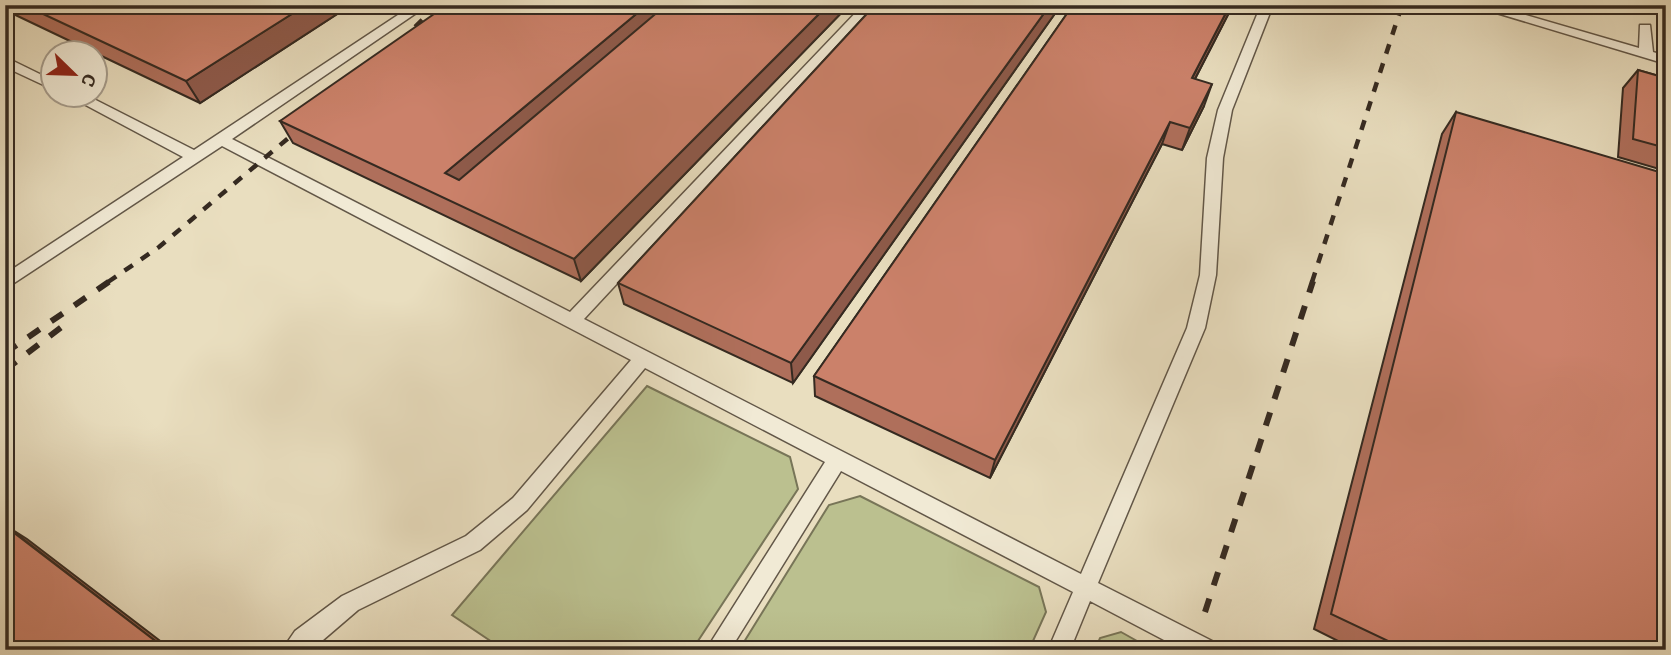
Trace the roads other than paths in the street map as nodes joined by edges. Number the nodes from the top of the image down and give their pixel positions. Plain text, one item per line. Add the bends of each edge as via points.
1 (422, 5) edge
2 (870, 5) edge
3 (1267, 5) edge
4 (1476, 5) edge
5 (1645, 28) dead end
6 (1646, 54) junction
7 (1666, 60) edge
8 (5, 61) edge
9 (38, 78) edge
10 (99, 108) edge
11 (220, 139) junction
12 (195, 157) junction
13 (5, 283) edge
14 (572, 321) junction
15 (643, 358) junction
16 (838, 459) junction
17 (1086, 588) junction
18 (305, 646) edge
19 (717, 650) edge
20 (1059, 650) edge
21 (1206, 650) edge

1 - 11 lane
2 - 14 lane
3 - 17 lane via 1225,110 1215,158 1208,275 1196,328
4 - 6 lane
5 - 6 lane
6 - 7 lane
8 - 9 lane
10 - 12 lane
11 - 12 lane
11 - 14 lane
12 - 13 lane
14 - 15 lane
15 - 16 lane
15 - 18 lane via 520,504 473,543 350,603
16 - 17 lane
16 - 19 lane
17 - 20 lane
17 - 21 lane

